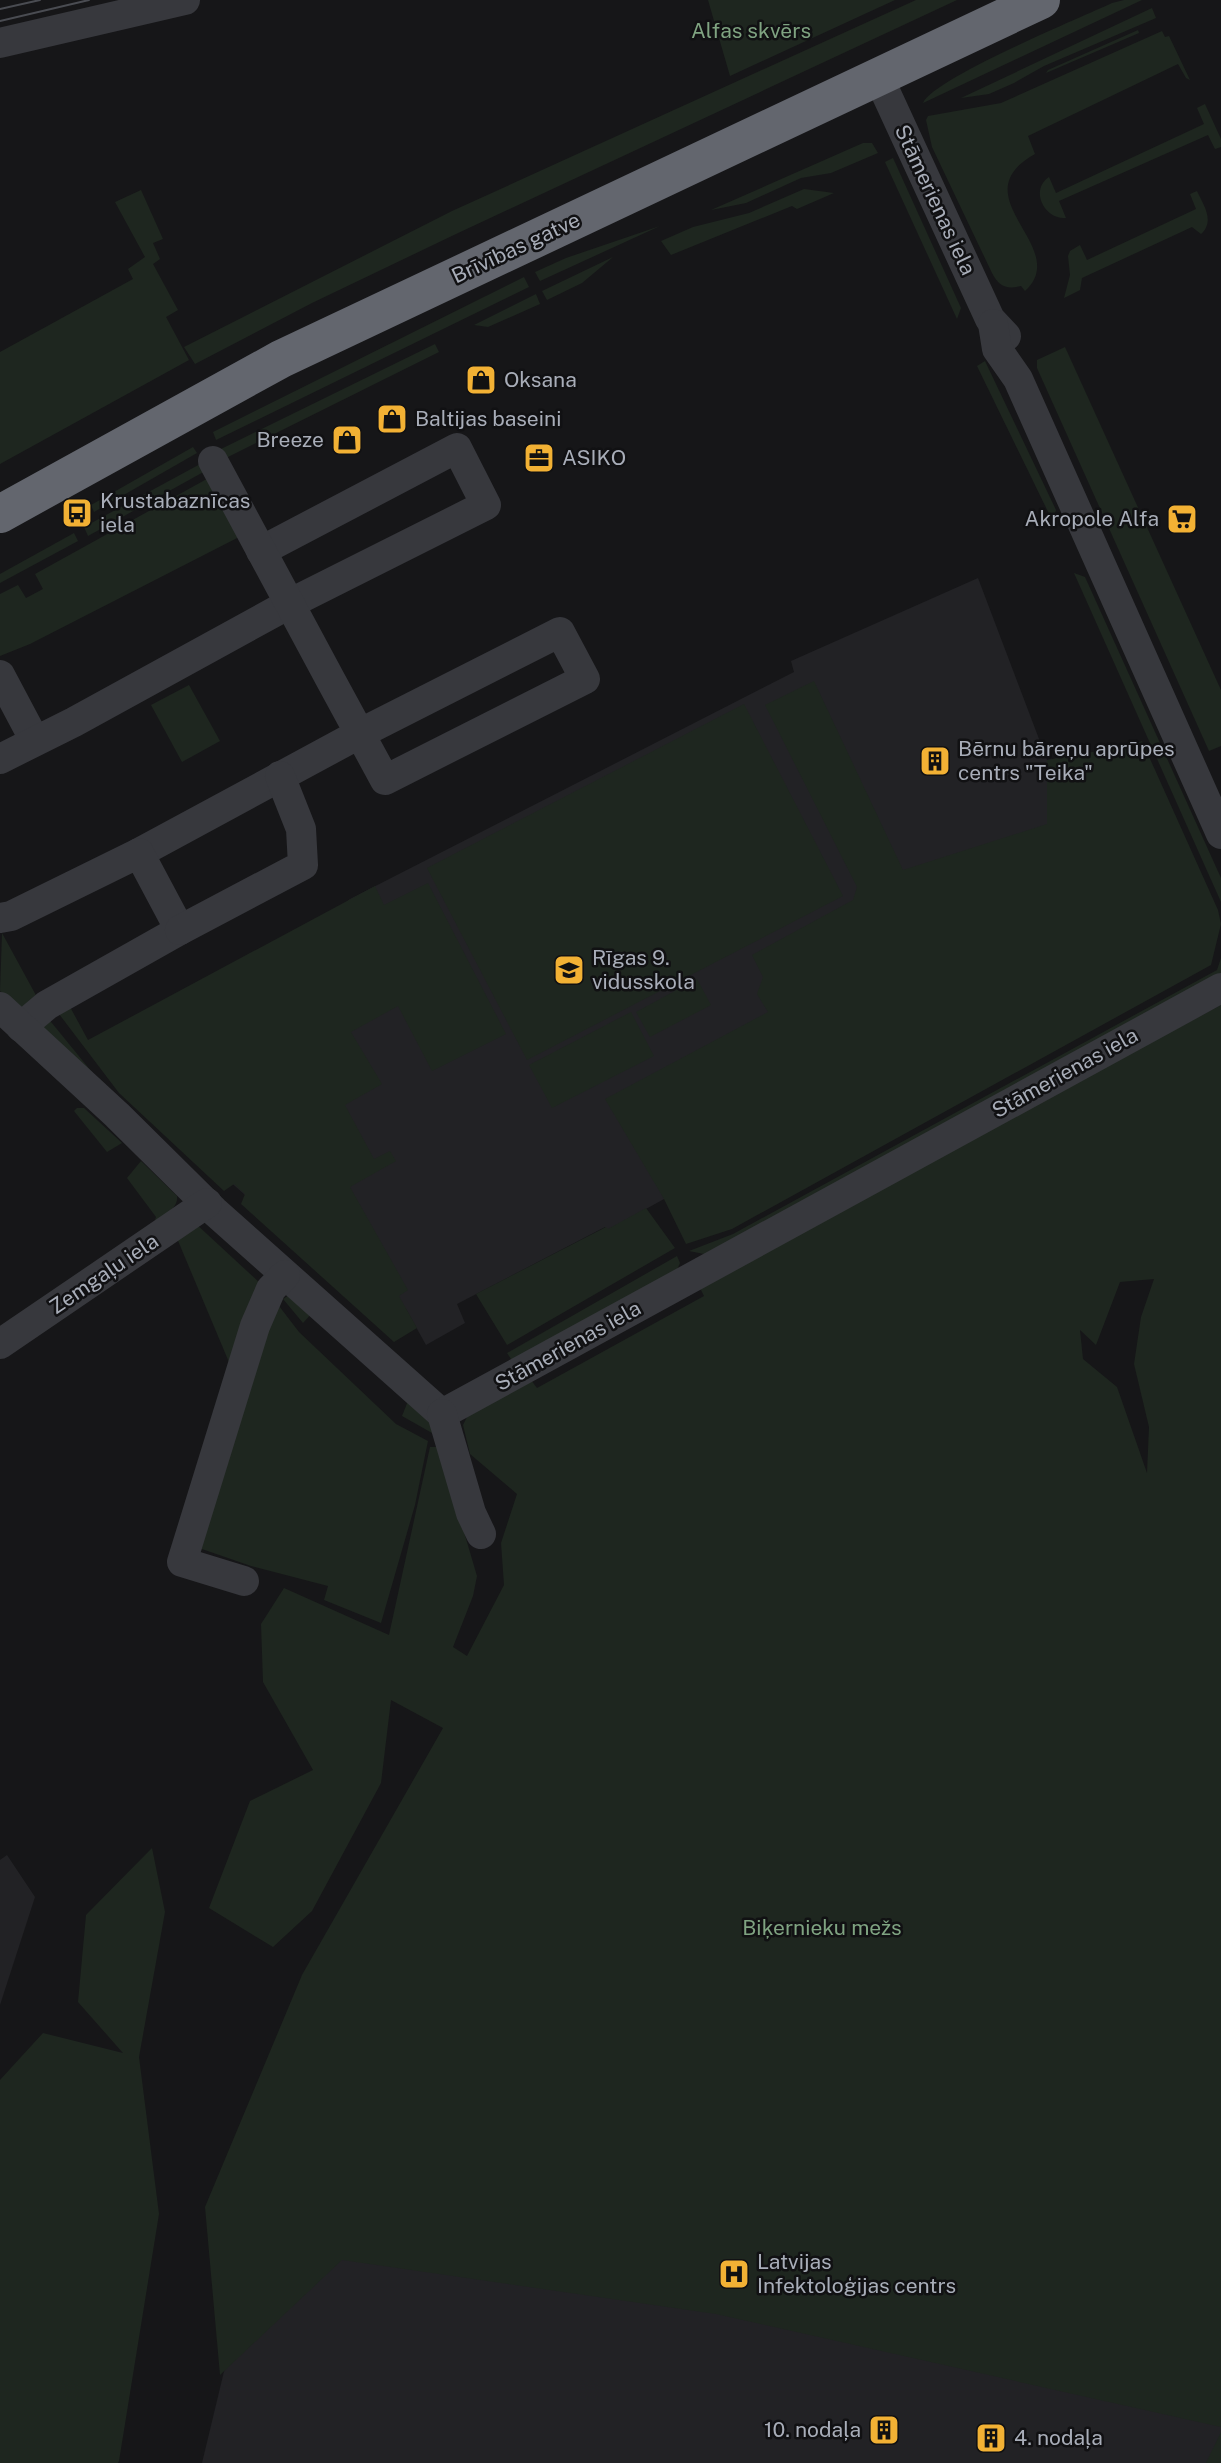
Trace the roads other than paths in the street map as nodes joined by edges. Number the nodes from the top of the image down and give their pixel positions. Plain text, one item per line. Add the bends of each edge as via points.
1 (185, 0) edge
2 (1041, 0) edge
3 (0, 43) edge
4 (878, 76) junction
5 (213, 461) dead end
6 (0, 514) edge
7 (261, 551) junction
8 (289, 604) junction
9 (2, 683) edge
10 (359, 734) junction
11 (35, 741) junction
12 (0, 759) edge
13 (280, 776) junction
14 (1221, 834) edge
15 (139, 853) junction
16 (0, 918) edge
17 (180, 930) junction
18 (1221, 988) edge
19 (11, 1017) edge
20 (207, 1203) junction
21 (285, 1275) junction
22 (0, 1344) edge
23 (442, 1414) junction
24 (481, 1534) dead end
25 (244, 1581) dead end

1 - 3 street
2 - 4 highway, Brīvības gatve
4 - 6 highway, Brīvības gatve via 281,359
4 - 14 street, Stāmerienas iela via 993,324 1012,342 1018,379
5 - 7 street
7 - 8 street
7 - 8 street via 457,448 486,505
8 - 10 street
8 - 11 street
9 - 11 street
10 - 10 street via 560,632 585,679 384,780
10 - 13 street
11 - 12 street
13 - 15 street
13 - 17 street via 301,829 303,865
15 - 16 street
15 - 17 street
17 - 19 street via 47,1005
18 - 23 street, Stāmerienas iela
19 - 20 street
20 - 21 street
20 - 22 street, Zemgaļu iela
21 - 23 street
21 - 25 street via 271,1289 255,1326 182,1562
23 - 24 street

